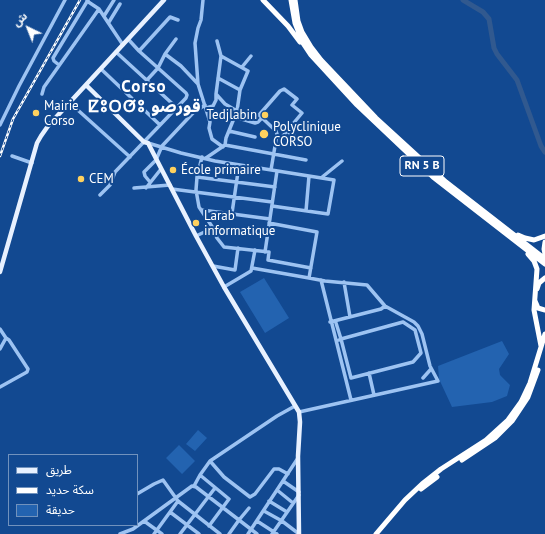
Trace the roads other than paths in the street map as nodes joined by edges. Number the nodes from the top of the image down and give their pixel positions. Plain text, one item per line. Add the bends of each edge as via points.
1 (65, 0) edge
2 (114, 0) edge
3 (164, 0) edge
4 (202, 0) edge
5 (263, 0) edge
6 (291, 0) edge
7 (296, 0) edge
8 (87, 1) edge
9 (120, 4) dead end
10 (99, 9) junction
11 (104, 16) junction
12 (178, 20) dead end
13 (109, 22) junction
14 (128, 38) junction
15 (176, 39) dead end
16 (217, 40) dead end
17 (123, 45) junction
18 (139, 51) junction
19 (116, 52) junction
20 (166, 54) junction
21 (311, 55) junction
22 (221, 56) junction
23 (251, 56) dead end
24 (59, 65) junction
25 (242, 67) junction
26 (158, 68) junction
27 (101, 69) junction
28 (218, 78) junction
29 (147, 80) junction
30 (198, 84) junction
31 (86, 85) junction
32 (240, 90) junction
33 (42, 94) dead end
34 (216, 94) junction
35 (70, 103) junction
36 (205, 106) junction
37 (177, 108) junction
38 (236, 111) junction
39 (235, 117) junction
40 (262, 118) junction
41 (160, 124) junction
42 (0, 125) edge
43 (229, 131) junction
44 (287, 131) junction
45 (277, 136) junction
46 (255, 137) dead end
47 (282, 137) junction
48 (146, 142) junction
49 (162, 146) junction
50 (224, 146) junction
51 (274, 154) junction
52 (12, 156) dead end
53 (130, 157) junction
54 (204, 158) junction
55 (156, 160) junction
56 (306, 160) dead end
57 (342, 161) dead end
58 (32, 163) junction
59 (239, 165) junction
60 (149, 167) junction
61 (162, 169) junction
62 (271, 170) junction
63 (277, 171) junction
64 (156, 174) junction
65 (309, 176) junction
66 (197, 177) junction
67 (321, 178) junction
68 (237, 181) junction
69 (150, 182) junction
70 (171, 187) junction
71 (275, 187) junction
72 (134, 188) dead end
73 (146, 188) junction
74 (196, 192) junction
75 (100, 195) dead end
76 (234, 197) junction
77 (272, 204) junction
78 (202, 210) junction
79 (306, 211) junction
80 (232, 213) junction
81 (269, 221) junction
82 (501, 225) junction
83 (213, 228) junction
84 (267, 235) junction
85 (196, 236) junction
86 (545, 236) edge
87 (516, 242) junction
88 (545, 242) edge
89 (238, 248) junction
90 (255, 250) junction
91 (264, 252) junction
92 (545, 254) edge
93 (545, 259) edge
94 (545, 264) edge
95 (213, 266) junction
96 (252, 268) junction
97 (311, 268) junction
98 (0, 272) edge
99 (309, 278) junction
100 (545, 278) edge
101 (320, 280) junction
102 (344, 282) junction
103 (224, 287) junction
104 (385, 306) junction
105 (545, 310) edge
106 (350, 317) junction
107 (330, 322) junction
108 (336, 323) dead end
109 (0, 329) edge
110 (545, 334) edge
111 (6, 338) junction
112 (340, 339) junction
113 (336, 342) junction
114 (543, 347) edge
115 (0, 349) edge
116 (431, 369) junction
117 (368, 373) junction
118 (351, 378) junction
119 (422, 378) dead end
120 (346, 379) junction
121 (0, 388) edge
122 (374, 395) junction
123 (351, 400) junction
124 (296, 406) junction
125 (299, 412) junction
126 (298, 456) junction
127 (210, 461) junction
128 (288, 474) junction
129 (200, 475) junction
130 (283, 481) junction
131 (194, 486) junction
132 (215, 488) junction
133 (277, 490) junction
134 (138, 493) edge
135 (299, 493) junction
136 (208, 497) junction
137 (178, 500) junction
138 (270, 501) junction
139 (293, 503) junction
140 (223, 508) junction
141 (249, 508) dead end
142 (264, 511) junction
143 (170, 512) junction
144 (287, 512) junction
145 (195, 514) junction
146 (239, 520) junction
147 (144, 521) junction
148 (257, 521) junction
149 (282, 521) junction
150 (187, 524) junction
151 (138, 525) edge
152 (136, 526) edge
153 (210, 526) junction
154 (157, 530) junction
155 (251, 530) junction
156 (274, 533) edge
157 (120, 534) edge
158 (154, 534) edge
159 (162, 534) edge
160 (180, 534) edge
161 (199, 534) edge
162 (220, 534) edge
163 (229, 534) edge
164 (248, 534) edge
165 (257, 534) edge
166 (299, 534) edge
167 (376, 534) edge
168 (380, 534) edge

1 - 42 street
2 - 11 street
3 - 14 main road
4 - 30 street via 201,20 195,43
5 - 21 highway
6 - 21 highway, RN 5 B via 297,28
7 - 82 highway, RN 5 B via 298,21 315,53 376,118 446,182
8 - 10 street
8 - 24 street via 52,58
9 - 13 street
10 - 11 street
10 - 24 street
11 - 13 street
12 - 18 street via 170,17
13 - 17 street
14 - 17 main road
14 - 18 street
15 - 20 street
16 - 22 street
17 - 19 main road
18 - 26 street
19 - 27 main road
19 - 29 street
20 - 26 street
20 - 30 street
21 - 87 highway, RN 5 B via 397,144
22 - 25 street
22 - 28 street
23 - 25 street
24 - 33 street
25 - 32 street via 248,71
26 - 29 street
26 - 37 street via 186,92 186,98
27 - 31 main road
27 - 41 street
28 - 32 street
28 - 34 street
29 - 37 street
30 - 36 street
31 - 35 main road
31 - 48 main road
32 - 38 street
34 - 36 street via 213,106
34 - 38 street
35 - 53 street
35 - 58 main road via 41,136
36 - 49 street via 193,113
36 - 50 street via 212,139
37 - 41 street
38 - 39 street
39 - 40 street via 254,123
39 - 43 street
40 - 44 street via 260,114 280,90 286,90 296,99 292,104 302,113
40 - 45 street via 276,131
41 - 48 street
43 - 46 street
43 - 50 street
44 - 47 street
44 - 47 street via 294,138
45 - 47 street
45 - 51 street
48 - 49 street
48 - 53 street
48 - 55 main road
49 - 54 street
49 - 55 street
50 - 51 street
50 - 54 street
51 - 56 street
51 - 62 street
52 - 58 street
53 - 75 street via 114,172 110,185
54 - 59 street
54 - 66 street
55 - 60 street
55 - 61 main road
57 - 67 street
58 - 98 main road
59 - 62 street
59 - 68 street
60 - 64 street
60 - 69 street via 144,174
61 - 64 street
61 - 70 main road
62 - 63 street
63 - 65 street
63 - 71 street
64 - 69 street
65 - 67 street
65 - 79 street
66 - 68 street
66 - 74 street
67 - 79 street via 334,180 328,214
68 - 71 street
68 - 76 street
69 - 73 street
70 - 73 street
70 - 74 street
70 - 85 main road
71 - 77 street
72 - 73 street
74 - 76 street
74 - 78 street
76 - 77 street
76 - 80 street
77 - 79 street
77 - 81 street
78 - 80 street
78 - 83 street
80 - 81 street
81 - 84 street
81 - 97 street via 317,232
82 - 86 highway via 528,239
82 - 93 highway, RN 5 B
83 - 84 street
83 - 85 street
83 - 89 street via 224,247
84 - 91 street
85 - 95 main road
87 - 94 highway, RN 5 B
87 - 114 highway via 533,259 536,266 534,310
88 - 92 highway
89 - 90 street
89 - 95 street via 235,270
90 - 91 street
90 - 96 street
91 - 97 street via 269,252 268,260
95 - 103 main road
96 - 99 street
96 - 103 street
97 - 99 street
99 - 101 street
100 - 105 highway via 540,281 535,301 538,308
101 - 102 street
101 - 107 street
102 - 104 street via 367,285
102 - 106 street
103 - 124 main road
104 - 106 street
104 - 116 street via 418,326 424,338
106 - 107 street
107 - 113 street
108 - 112 street
109 - 111 street
110 - 114 highway
111 - 115 street
111 - 121 street via 28,369
112 - 113 street
112 - 117 street via 402,322 415,330 420,353 413,362
112 - 118 street
113 - 120 street
114 - 167 highway via 521,402 508,420 486,440 422,484 404,500
114 - 168 highway via 534,384 512,421 489,443 425,486
116 - 119 street
116 - 122 street via 438,381
117 - 118 street
117 - 122 street
118 - 120 street
120 - 123 street
122 - 123 street
123 - 125 street
124 - 125 main road
124 - 127 street
125 - 126 main road
126 - 128 street
126 - 135 main road
127 - 128 street via 224,477 250,497 274,469
127 - 129 street
128 - 130 street
129 - 131 street
129 - 132 street
130 - 133 street
130 - 135 street
131 - 136 street
131 - 137 street
132 - 136 street
132 - 140 street via 229,499
133 - 138 street
133 - 139 street
134 - 137 street via 162,480
135 - 139 street
135 - 166 main road
136 - 140 street
136 - 145 street
137 - 143 street
137 - 145 street
137 - 147 street
138 - 142 street
138 - 144 street
139 - 144 street
140 - 146 street
140 - 153 street
141 - 146 street
142 - 148 street
142 - 149 street
143 - 150 street
143 - 154 street
144 - 149 street
145 - 150 street
145 - 153 street
146 - 155 street
146 - 163 street
147 - 151 street
147 - 154 street
148 - 155 street
148 - 156 street
149 - 156 street
149 - 166 street
150 - 160 street
150 - 161 street
152 - 157 street
153 - 162 street
154 - 158 street
154 - 159 street
155 - 164 street
155 - 165 street

